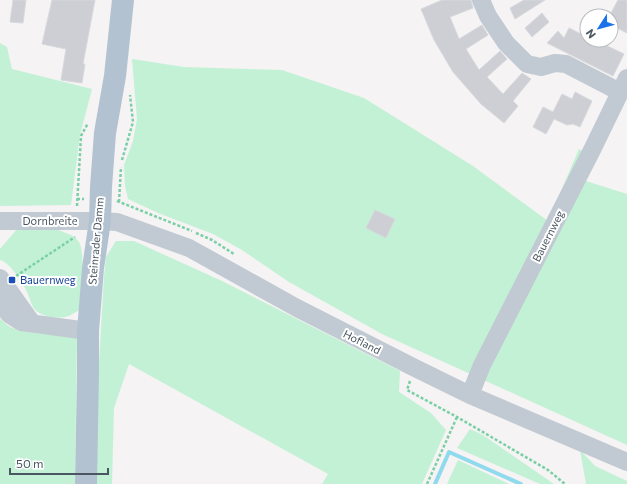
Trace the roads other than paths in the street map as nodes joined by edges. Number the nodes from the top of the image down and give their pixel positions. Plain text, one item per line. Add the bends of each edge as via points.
1 (123, 0) edge
2 (481, 0) edge
3 (623, 85) edge
4 (0, 221) edge
5 (108, 221) junction
6 (2, 281) edge
7 (0, 303) edge
8 (32, 323) junction
9 (88, 331) junction
10 (470, 395) junction
11 (627, 462) edge
12 (86, 484) edge

1 - 5 main road, Steinrader Damm via 115,76 105,133 101,187
2 - 3 street via 506,43 527,64 541,67 555,63 566,64
3 - 10 street, Bauernweg via 482,365
4 - 5 street, Dornbreite via 76,229
5 - 9 main road, Steinrader Damm via 95,249
5 - 10 street, Hofland via 189,248 297,308
6 - 8 street
7 - 8 street via 16,320
8 - 9 street
9 - 12 main road, Steinrader Damm
10 - 11 street, Hofland

